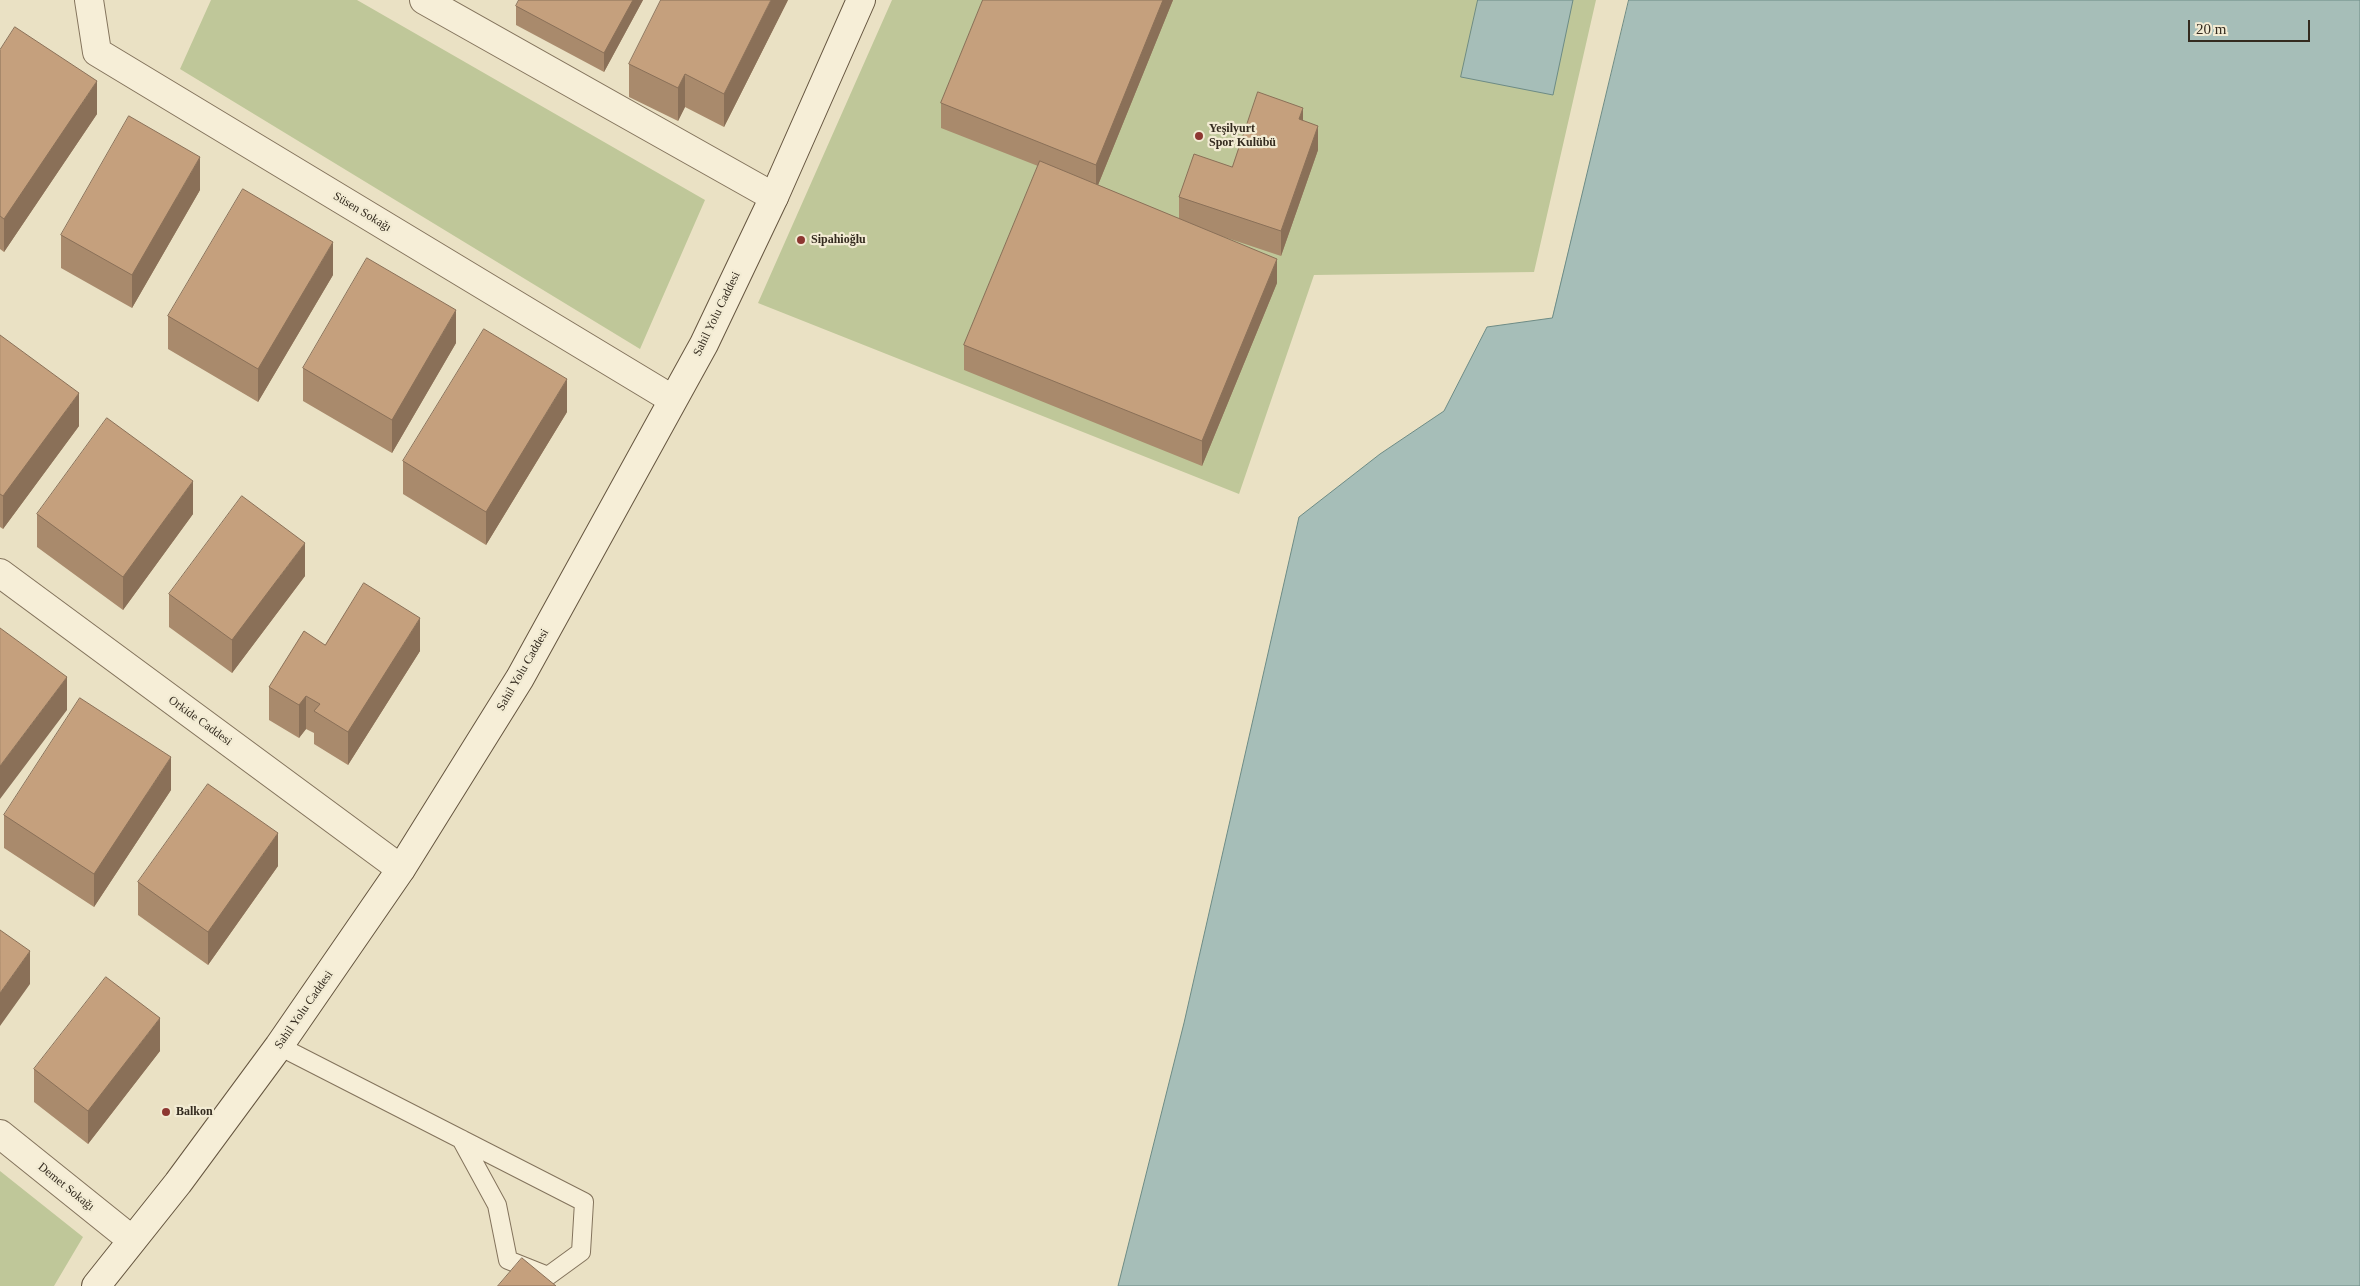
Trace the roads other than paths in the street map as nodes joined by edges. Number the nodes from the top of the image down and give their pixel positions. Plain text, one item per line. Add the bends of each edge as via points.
1 (89, 0) edge
2 (424, 0) edge
3 (861, 0) edge
4 (774, 197) junction
5 (672, 400) junction
6 (0, 573) edge
7 (401, 869) junction
8 (279, 1046) junction
9 (0, 1134) edge
10 (461, 1139) junction
11 (132, 1240) junction
12 (100, 1285) edge

1 - 5 street, Süsen Sokağı via 97,52
2 - 4 street
3 - 4 street, Sahil Yolu Caddesi
4 - 5 street, Sahil Yolu Caddesi via 704,344
5 - 7 street, Sahil Yolu Caddesi via 520,678
6 - 7 street, Orkide Caddesi
7 - 8 street, Sahil Yolu Caddesi
8 - 10 lane
8 - 11 street, Sahil Yolu Caddesi
9 - 11 street, Demet Sokağı
10 - 10 lane via 584,1202 581,1252 548,1276 508,1260 497,1205
11 - 12 street, Sahil Yolu Caddesi

